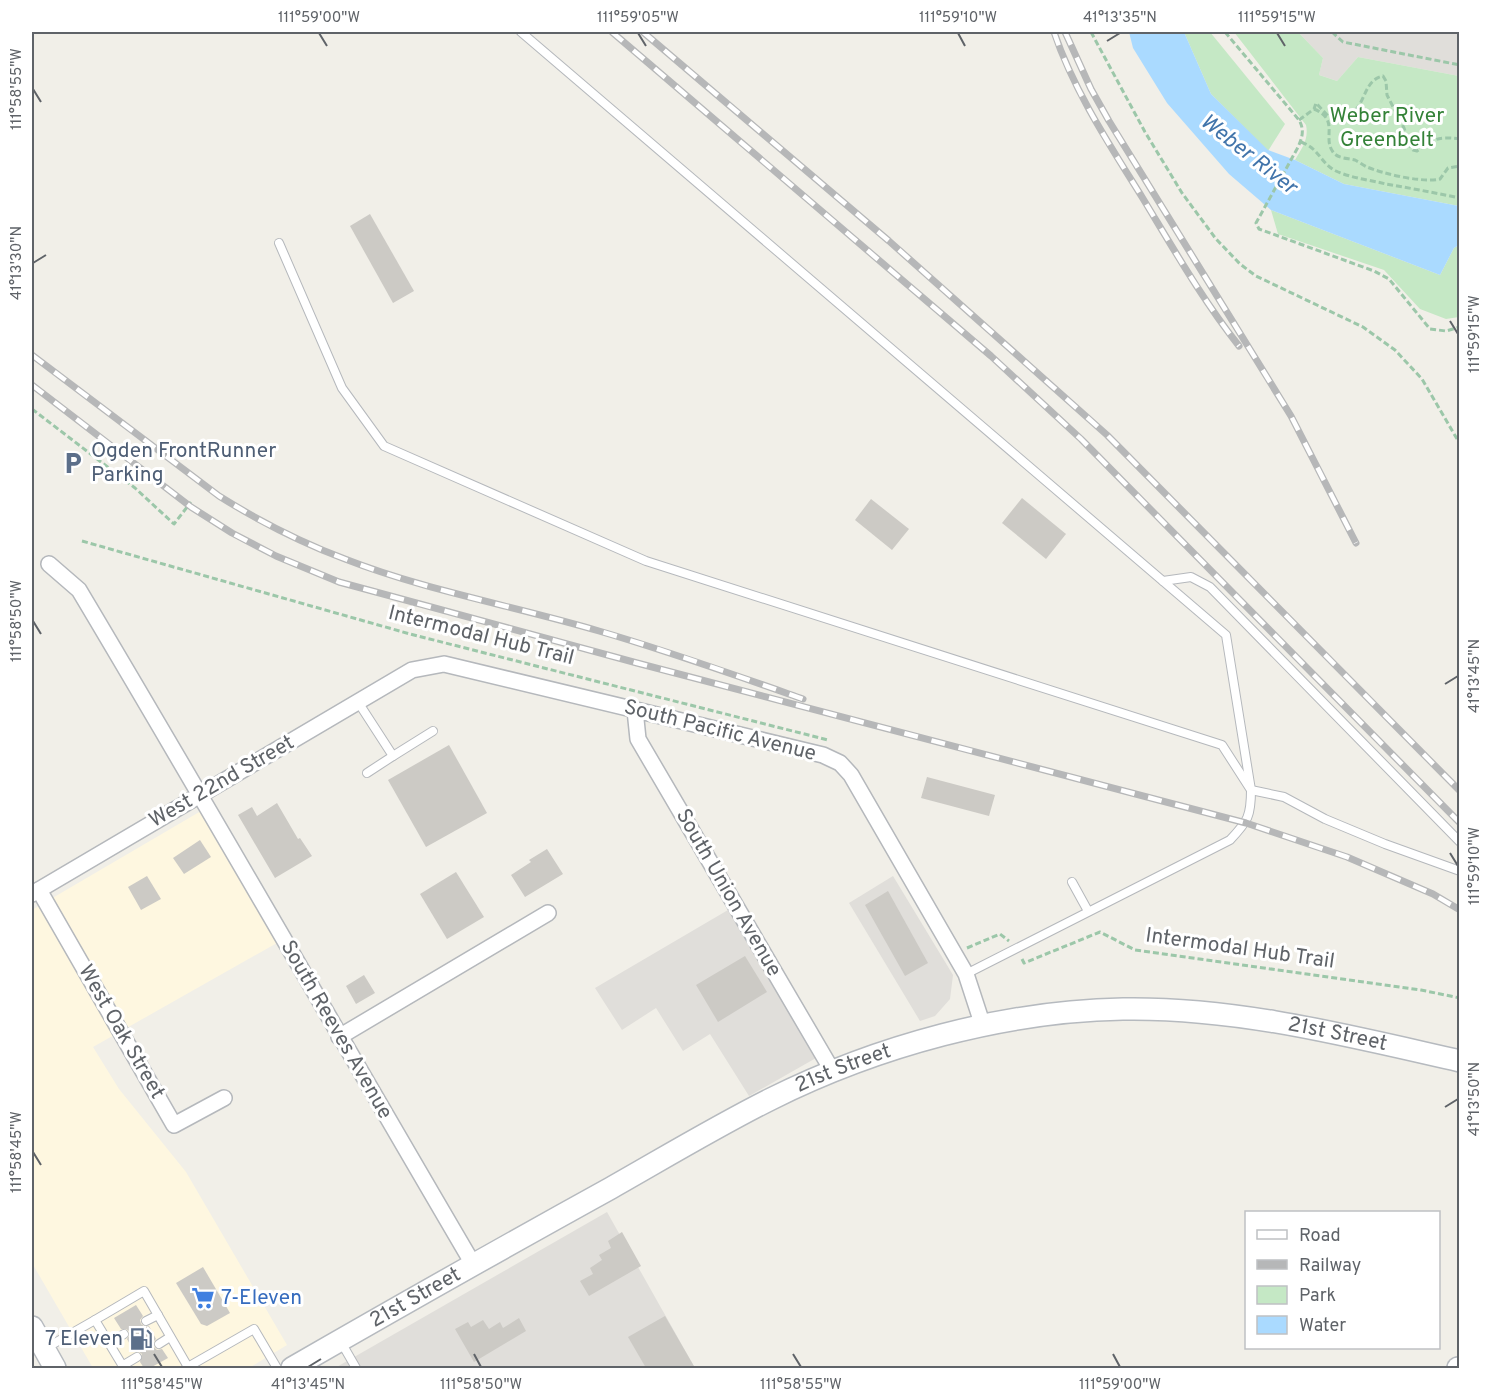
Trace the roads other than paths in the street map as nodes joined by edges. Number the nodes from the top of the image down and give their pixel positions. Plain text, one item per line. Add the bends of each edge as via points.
1 (521, 32) edge
2 (279, 243) dead end
3 (49, 564) dead end
4 (1163, 581) junction
5 (412, 670) joint
6 (358, 702) junction
7 (635, 710) junction
8 (433, 731) dead end
9 (393, 756) junction
10 (367, 772) dead end
11 (1251, 790) junction
12 (201, 795) junction
13 (1460, 842) edge
14 (1460, 871) edge
15 (1071, 882) dead end
16 (35, 892) edge
17 (1088, 911) junction
18 (548, 914) dead end
19 (966, 974) junction
20 (983, 1026) junction
21 (339, 1037) junction
22 (1460, 1061) edge
23 (833, 1072) junction
24 (224, 1098) dead end
25 (473, 1264) junction
26 (158, 1315) junction
27 (95, 1320) junction
28 (146, 1321) dead end
29 (124, 1334) dead end
30 (36, 1337) edge
31 (171, 1337) junction
32 (340, 1341) junction
33 (109, 1343) junction
34 (159, 1344) dead end
35 (137, 1357) dead end
36 (123, 1367) edge
37 (56, 1368) edge
38 (187, 1368) edge
39 (278, 1368) edge
40 (292, 1368) edge
41 (356, 1368) edge

1 - 4 lane
2 - 11 lane via 342,388 384,446 646,561 1221,745
3 - 12 street, South Reeves Avenue via 79,590
4 - 11 lane via 1226,635
4 - 13 lane via 1191,577 1210,587
5 - 6 street, West 22nd Street
5 - 7 street, South Pacific Avenue via 444,664
6 - 9 lane
6 - 12 street, West 22nd Street
7 - 19 street, South Pacific Avenue via 824,755 840,763 851,775
7 - 23 street, South Union Avenue via 638,739
8 - 9 lane
9 - 10 lane
11 - 14 lane via 1284,797 1325,819
11 - 17 lane via 1251,811 1246,823 1230,840
12 - 16 street, West 22nd Street
12 - 21 street, South Reeves Avenue
15 - 17 lane
16 - 24 street, West Oak Street via 174,1125
17 - 19 lane
18 - 21 street
19 - 20 street, South Pacific Avenue
20 - 22 main road, 21st Street via 1052,1014 1124,1009 1191,1011 1328,1031
20 - 23 main road, 21st Street via 907,1046
21 - 25 street, South Reeves Avenue
23 - 25 main road, 21st Street via 771,1099
25 - 32 main road, 21st Street
26 - 27 lane via 144,1292
26 - 28 lane
26 - 31 lane
27 - 30 lane
27 - 33 lane
29 - 33 lane
30 - 37 main road
31 - 34 lane
31 - 38 lane
32 - 40 main road, 21st Street
32 - 41 lane
33 - 36 lane
35 - 36 lane
38 - 39 lane via 254,1329

